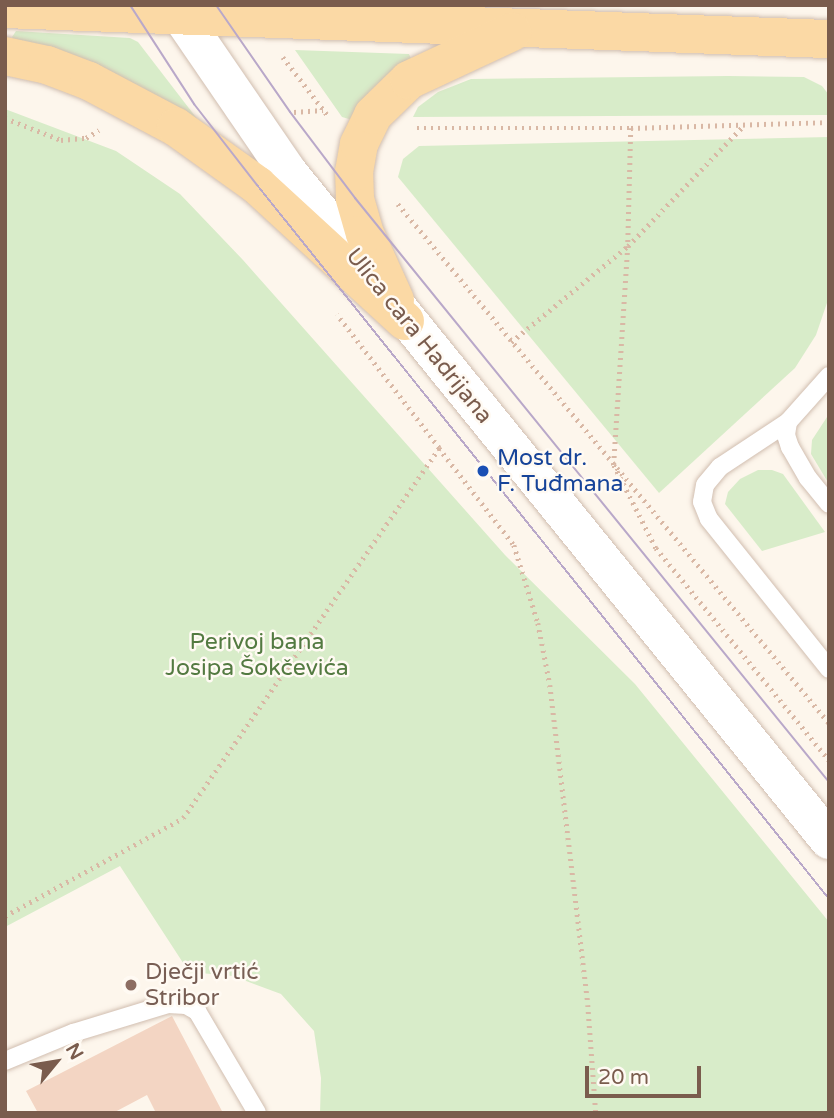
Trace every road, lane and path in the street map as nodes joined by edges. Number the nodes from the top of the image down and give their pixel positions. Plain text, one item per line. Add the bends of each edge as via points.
1 (5, 9) edge
2 (181, 16) junction
3 (256, 20) junction
4 (530, 20) edge
5 (829, 39) edge
6 (5, 56) edge
7 (5, 118) edge
8 (829, 122) edge
9 (94, 124) dead end
10 (745, 124) junction
11 (413, 128) dead end
12 (631, 128) junction
13 (359, 145) junction
14 (391, 195) dead end
15 (628, 246) junction
16 (330, 307) dead end
17 (405, 321) junction
18 (512, 342) junction
19 (829, 376) edge
20 (788, 422) junction
21 (439, 448) junction
22 (614, 466) junction
23 (829, 504) edge
24 (829, 669) edge
25 (829, 723) edge
26 (829, 760) edge
27 (829, 840) edge
28 (5, 916) edge
29 (5, 1062) edge
30 (257, 1113) edge
31 (596, 1113) edge

1 - 2 main road
2 - 3 main road
2 - 17 main road, Ulica cara Hadrijana via 287,171
3 - 4 main road
3 - 13 path via 323,110
4 - 5 main road
4 - 13 main road via 409,80 373,116
6 - 17 main road via 89,81 176,127 257,185
7 - 9 path via 61,140 86,138 103,128
8 - 10 path
10 - 12 path
10 - 15 path
11 - 12 path
12 - 15 path
13 - 17 main road via 355,198 365,234
14 - 18 path
15 - 18 path
15 - 22 path
16 - 21 path
17 - 27 main road, Ulica cara Hadrijana
18 - 22 path
19 - 20 lane
20 - 23 lane via 790,447
20 - 24 lane via 720,467 705,485 702,502 709,519
21 - 28 path via 183,818
21 - 31 path via 514,545 538,623 550,685 588,1005
22 - 25 path
22 - 26 path via 656,548
29 - 30 lane via 73,1033 168,1004 186,1005 197,1011

